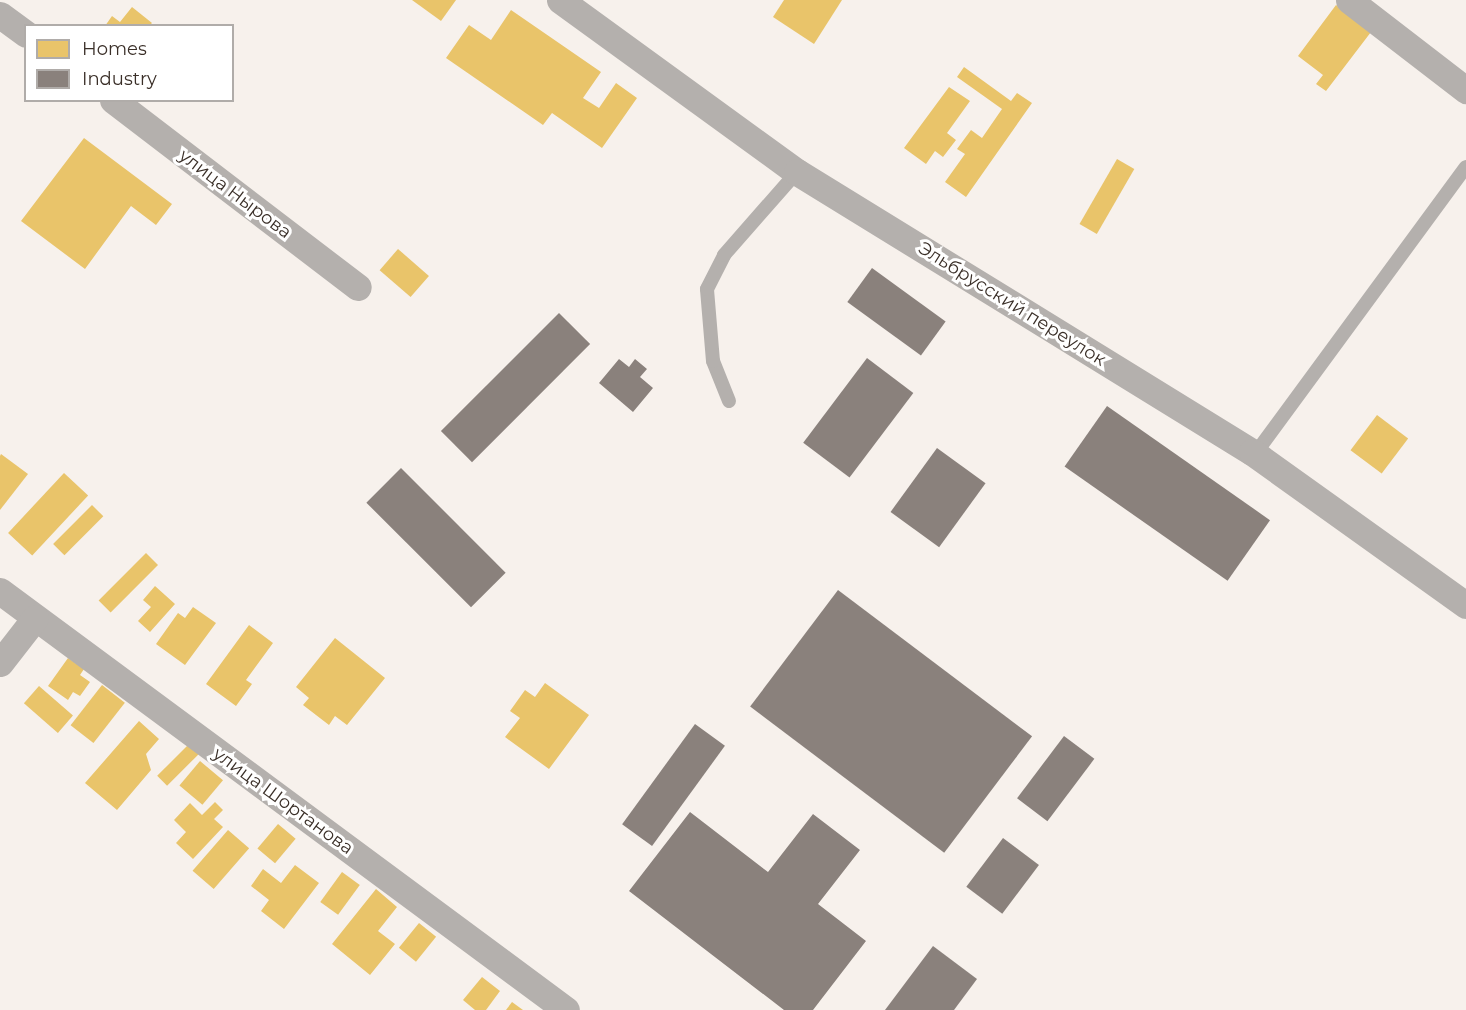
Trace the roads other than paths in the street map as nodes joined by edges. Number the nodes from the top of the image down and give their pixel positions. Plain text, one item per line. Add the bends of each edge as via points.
1 (560, 0) edge
2 (1349, 0) edge
3 (0, 15) edge
4 (24, 33) edge
5 (1466, 90) edge
6 (116, 102) edge
7 (1466, 167) edge
8 (797, 172) junction
9 (358, 287) dead end
10 (729, 401) dead end
11 (1255, 454) junction
12 (0, 591) edge
13 (1466, 604) edge
14 (35, 618) junction
15 (0, 663) edge
16 (566, 1010) edge

1 - 8 street, Эльбрусский переулок
2 - 5 street
3 - 4 street
6 - 9 street, улица Нырова
7 - 11 lane
8 - 10 lane via 724,255 707,290 713,361
8 - 11 street, Эльбрусский переулок
11 - 13 street, Эльбрусский переулок
12 - 14 street, улица Шортанова
14 - 15 street
14 - 16 street, улица Шортанова

